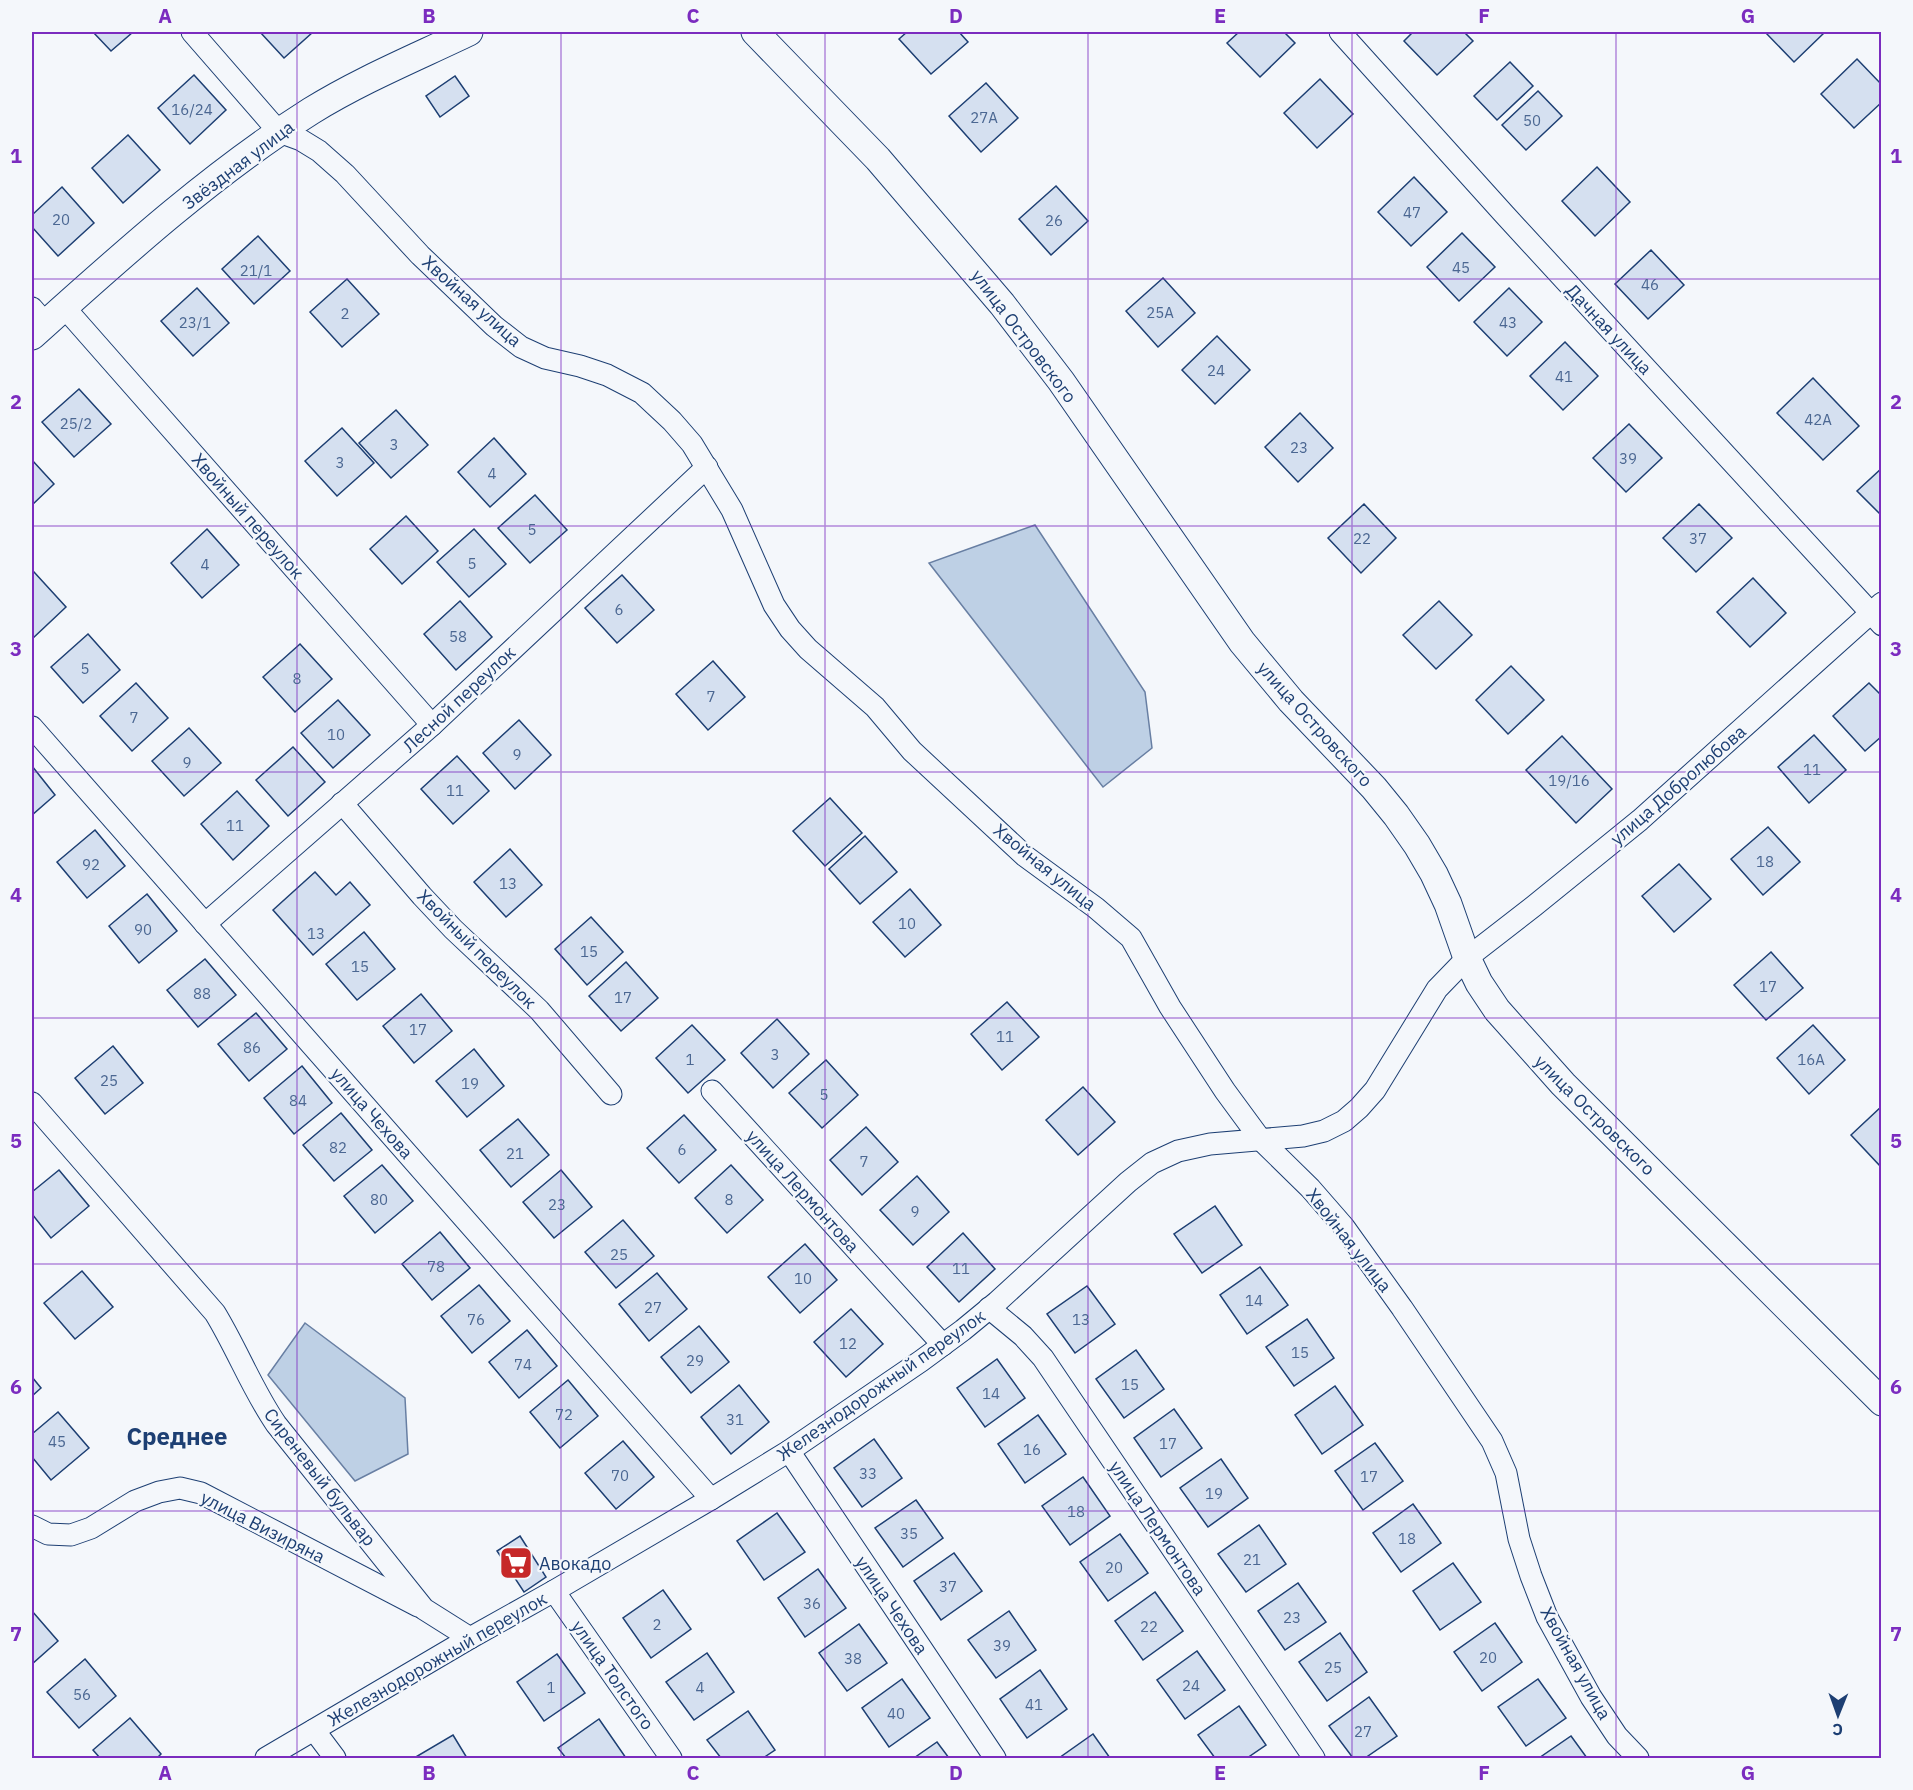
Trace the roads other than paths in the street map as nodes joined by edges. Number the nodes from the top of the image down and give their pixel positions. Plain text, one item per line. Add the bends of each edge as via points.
1 (192, 32) edge
2 (469, 32) edge
3 (755, 32) edge
4 (1340, 32) edge
5 (279, 132) junction
6 (43, 319) edge
7 (707, 467) junction
8 (1878, 613) edge
9 (432, 724) junction
10 (32, 728) edge
11 (342, 803) junction
12 (205, 924) junction
13 (1467, 958) junction
14 (712, 1091) dead end
15 (611, 1094) dead end
16 (32, 1103) edge
17 (1261, 1140) junction
18 (989, 1308) junction
19 (943, 1345) junction
20 (1881, 1402) edge
21 (789, 1451) junction
22 (711, 1499) junction
23 (32, 1526) edge
24 (554, 1591) junction
25 (424, 1610) junction
26 (470, 1638) junction
27 (315, 1730) junction
28 (266, 1758) edge
29 (335, 1758) edge
30 (671, 1758) edge
31 (995, 1758) edge
32 (1314, 1758) edge
33 (1638, 1758) edge

1 - 5 street
2 - 5 street, Звёздная улица via 353,87
3 - 13 street, улица Островского via 878,159 1002,304 1242,642 1396,814 1434,874
4 - 8 street, Дачная улица via 1504,214
5 - 6 street, Звёздная улица
5 - 7 street, Хвойная улица via 319,151 345,174 420,255 494,326 545,358 607,375 642,393 672,421
6 - 9 street, Хвойный переулок
7 - 9 street, Лесной переулок
7 - 17 street, Хвойная улица via 732,510 774,605 790,629 1025,856 1131,938 1170,1007
8 - 13 street, улица Добролюбова via 1640,820
9 - 11 street, Лесной переулок
10 - 12 street, улица Чехова
11 - 12 street, Лесной переулок
11 - 15 street, Хвойный переулок via 422,896 539,1010
12 - 22 street, улица Чехова
13 - 17 street, Железнодорожный переулок via 1437,989 1375,1090 1359,1108 1324,1131
13 - 20 street, улица Островского via 1497,1010 1540,1060
14 - 19 street, улица Лермонтова
16 - 25 street, Сиреневый бульвар via 215,1313 276,1424
17 - 18 street, Железнодорожный переулок via 1210,1144 1178,1151 1152,1163
17 - 33 street, Хвойная улица via 1344,1227 1492,1441 1506,1473 1519,1539 1547,1617 1591,1697 1617,1736
18 - 19 street, Железнодорожный переулок
18 - 32 street, улица Лермонтова via 1043,1358
19 - 21 street, Железнодорожный переулок
21 - 22 street, Железнодорожный переулок
21 - 31 street, улица Чехова
22 - 24 street, Железнодорожный переулок
23 - 25 street, улица Визиряна via 48,1534 71,1535 91,1528 135,1501 180,1488 201,1494
24 - 26 street, Железнодорожный переулок
24 - 30 street, улица Толстого
25 - 26 street, Сиреневый бульвар
26 - 27 street, Железнодорожный переулок
27 - 28 street, Железнодорожный переулок
27 - 29 street

